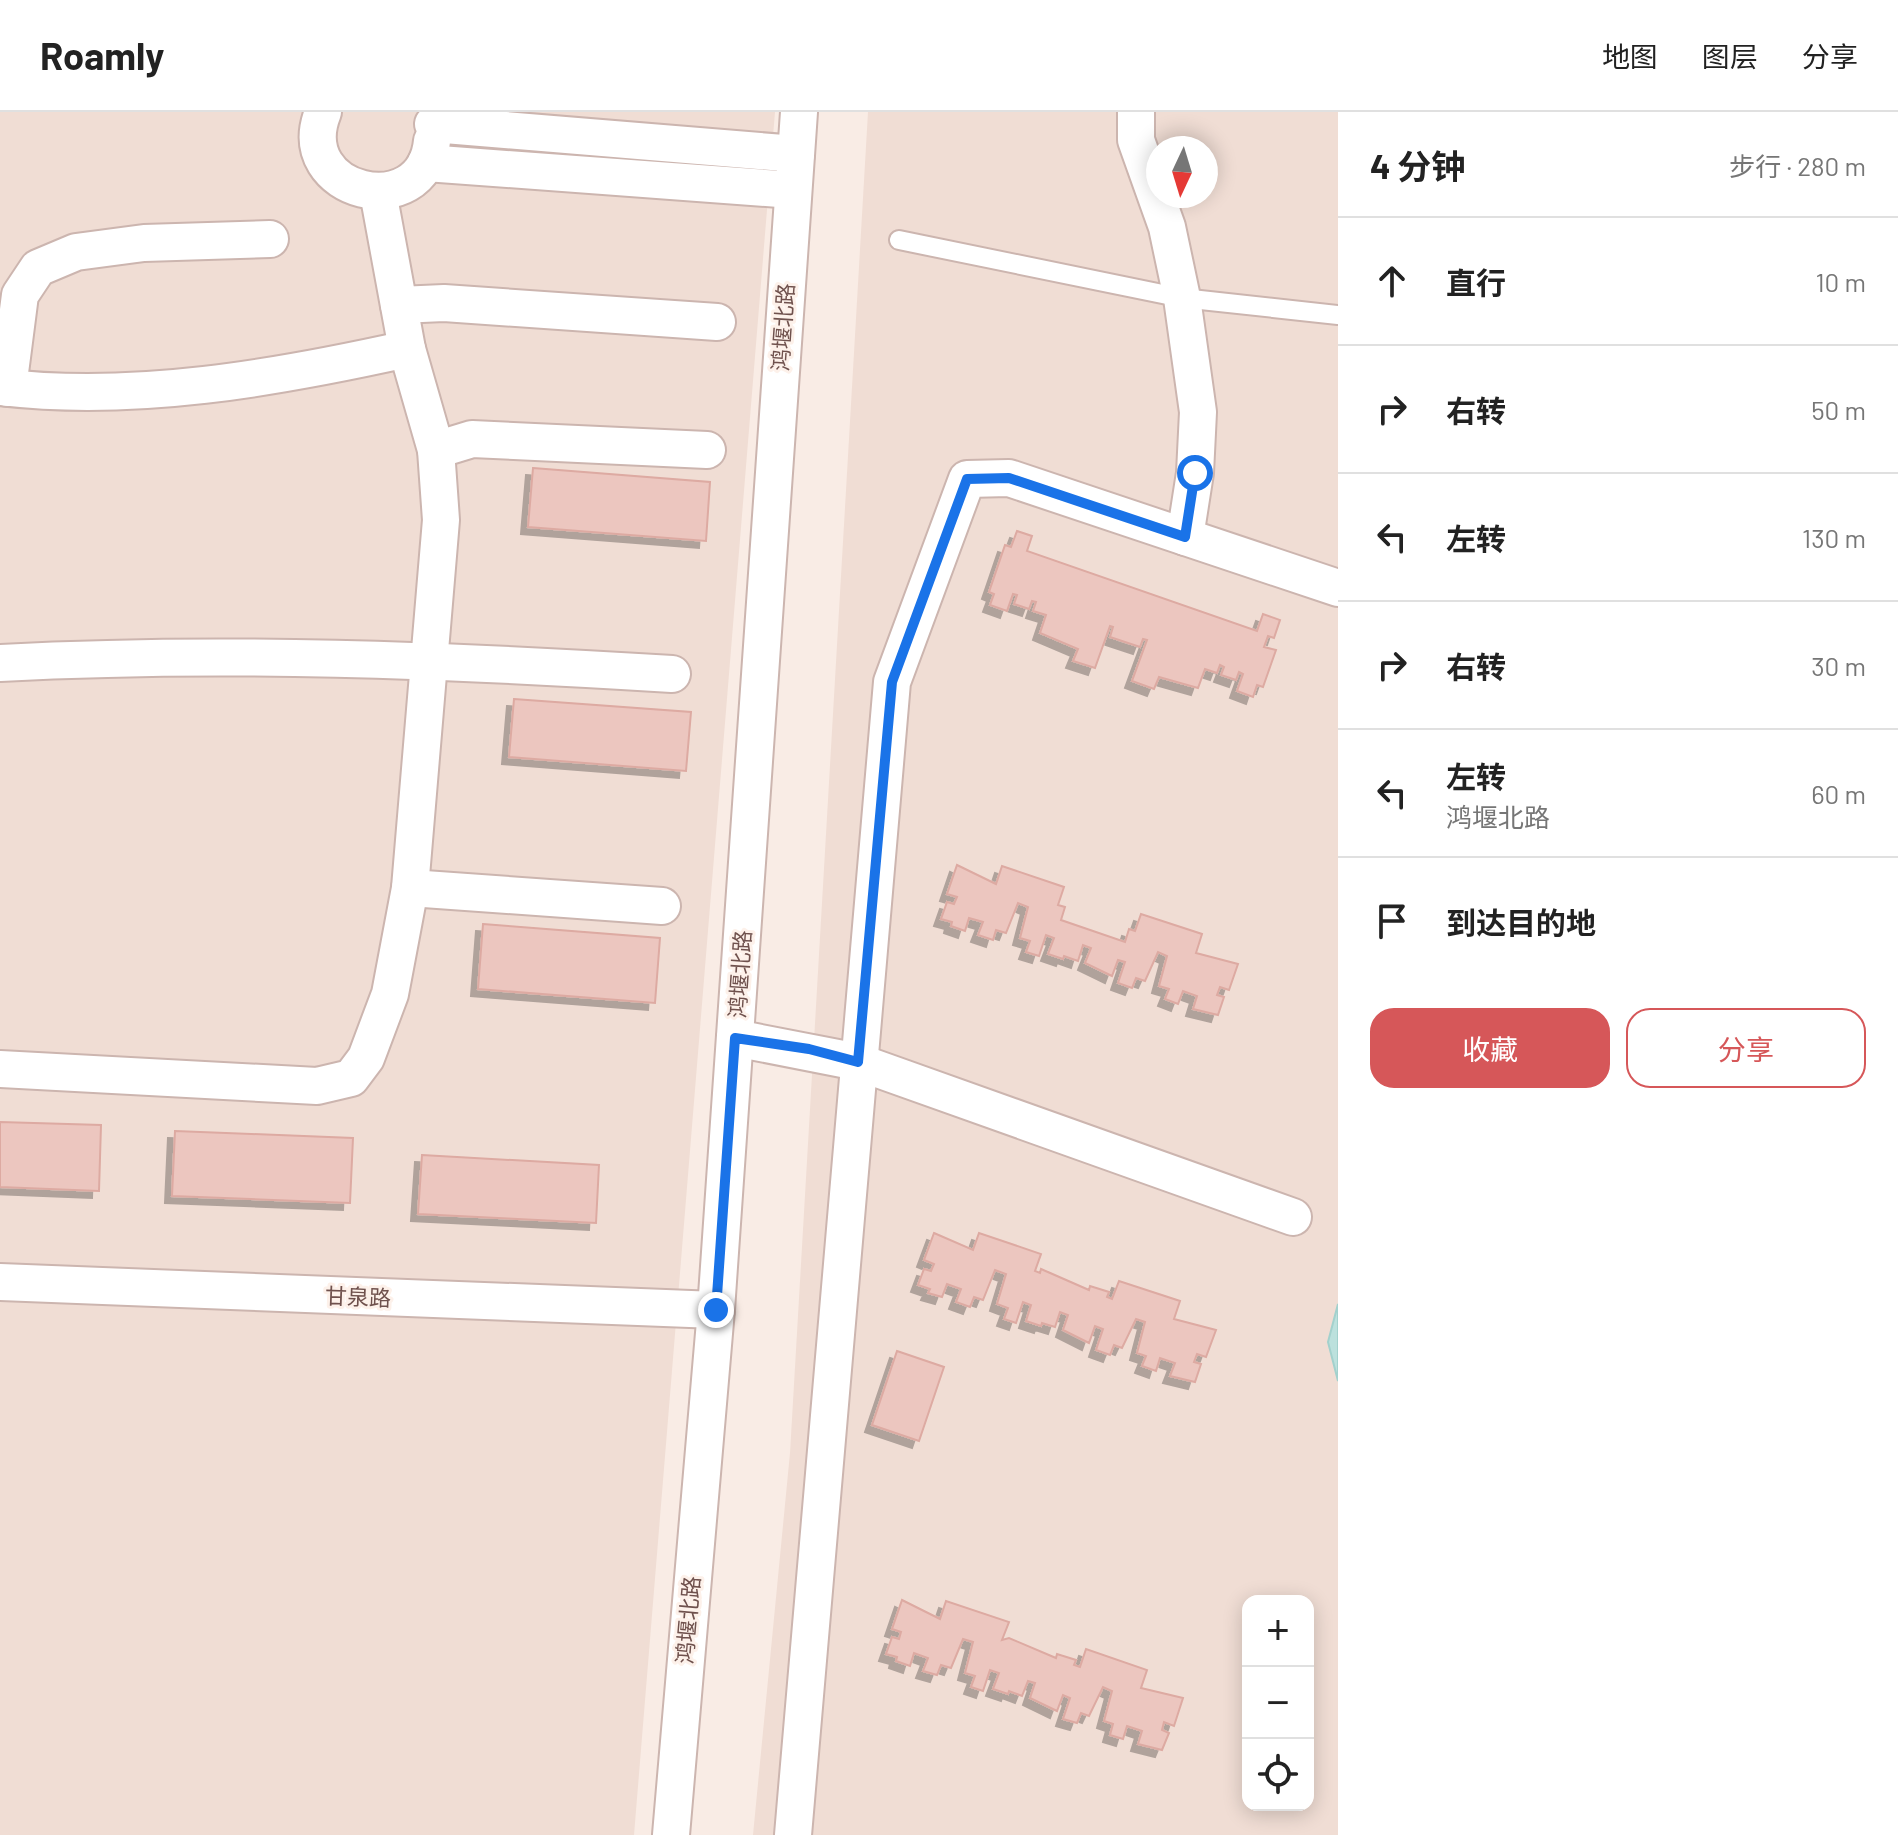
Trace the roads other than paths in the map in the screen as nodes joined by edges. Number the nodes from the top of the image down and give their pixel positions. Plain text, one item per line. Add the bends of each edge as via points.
1 (323, 112) edge
2 (799, 112) edge
3 (1136, 112) edge
4 (430, 118) edge
5 (796, 154) junction
6 (426, 163) junction
7 (793, 190) junction
8 (378, 192) junction
9 (270, 239) dead end
10 (899, 240) dead end
11 (1182, 298) junction
12 (399, 305) junction
13 (1338, 315) edge
14 (717, 322) dead end
15 (407, 349) junction
16 (4, 388) edge
17 (436, 450) junction
18 (707, 450) dead end
19 (1185, 537) junction
20 (1338, 588) edge
21 (428, 659) junction
22 (0, 663) edge
23 (672, 674) dead end
24 (410, 888) junction
25 (662, 906) dead end
26 (735, 1038) junction
27 (858, 1062) junction
28 (0, 1069) edge
29 (1293, 1217) dead end
30 (0, 1282) edge
31 (716, 1310) junction
32 (671, 1835) edge
33 (793, 1835) edge

1 - 8 street via 318,134 329,169 359,190
2 - 5 street, 鸿堰北路
3 - 11 street via 1136,140 1167,227
4 - 5 street
4 - 6 street via 432,146
5 - 7 street, 鸿堰北路
6 - 7 street
6 - 8 street via 405,183
7 - 26 street, 鸿堰北路
8 - 12 street
9 - 16 street via 144,243 76,252 38,268 20,295
10 - 11 lane
11 - 13 lane
11 - 19 street via 1198,412
12 - 14 street via 444,303
12 - 15 street
15 - 16 street via 319,368 160,388
15 - 17 street
17 - 18 street via 472,439
17 - 21 street via 441,520
19 - 20 street
19 - 27 street via 1009,478 967,479 892,682
21 - 22 street via 116,656
21 - 23 street
21 - 24 street
24 - 25 street
24 - 28 street via 390,994 366,1058 351,1078 317,1086
26 - 27 street
26 - 31 street, 鸿堰北路
27 - 29 street
27 - 33 street
30 - 31 street, 甘泉路
31 - 32 street, 鸿堰北路

